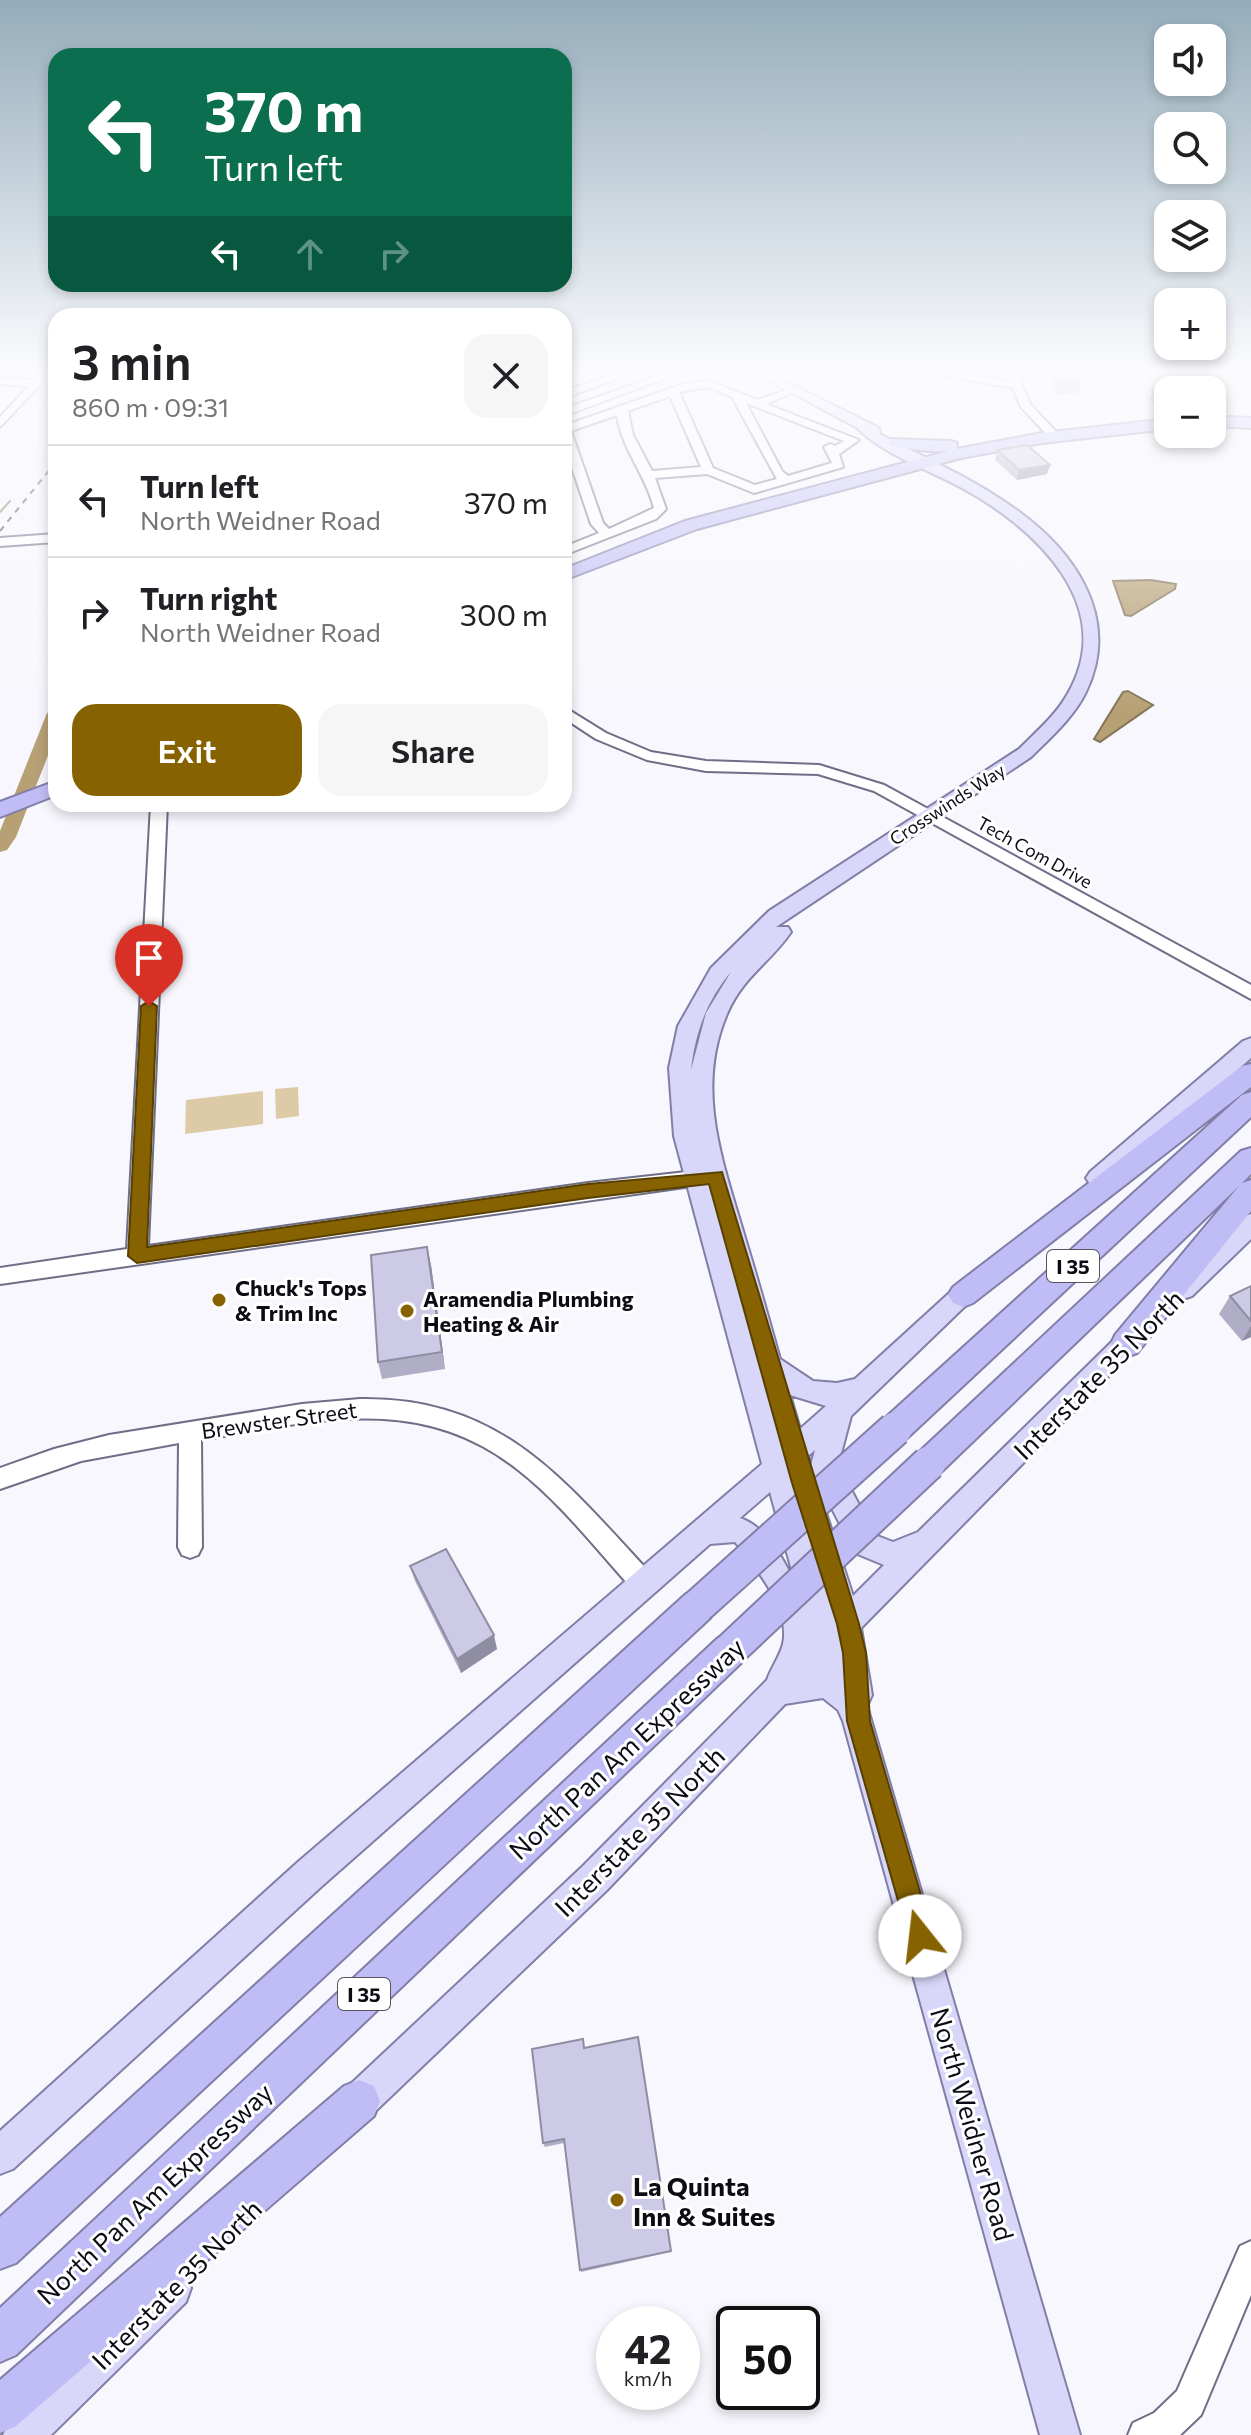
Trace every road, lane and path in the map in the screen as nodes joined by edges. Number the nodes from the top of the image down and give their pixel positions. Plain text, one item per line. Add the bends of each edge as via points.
1 (584, 487) edge
2 (652, 487) edge
3 (811, 487) edge
4 (822, 487) edge
5 (968, 487) edge
6 (607, 534) junction
7 (48, 537) edge
8 (0, 540) edge
9 (572, 548) edge
10 (1062, 552) junction
11 (572, 560) edge
12 (572, 572) edge
13 (572, 716) edge
14 (48, 775) edge
15 (48, 790) edge
16 (0, 795) edge
17 (0, 810) edge
18 (159, 812) edge
19 (937, 819) junction
20 (1251, 993) edge
21 (1251, 1046) edge
22 (1251, 1073) edge
23 (1251, 1102) edge
24 (1251, 1158) edge
25 (706, 1178) junction
26 (1251, 1191) edge
27 (1251, 1224) edge
28 (137, 1256) junction
29 (0, 1276) edge
30 (963, 1295) junction
31 (1126, 1344) junction
32 (771, 1367) junction
33 (872, 1383) junction
34 (840, 1411) junction
35 (190, 1432) junction
36 (786, 1460) junction
37 (0, 1479) edge
38 (704, 1532) junction
39 (933, 1539) junction
40 (190, 1547) dead end
41 (644, 1584) junction
42 (839, 1633) junction
43 (776, 1692) junction
44 (854, 1710) junction
45 (359, 2101) junction
46 (0, 2156) edge
47 (0, 2247) edge
48 (1251, 2257) edge
49 (0, 2339) edge
50 (0, 2410) edge
51 (23, 2435) edge
52 (1060, 2435) edge
53 (1145, 2435) edge

1 - 6 street via 597,524
2 - 6 street via 660,509
3 - 11 highway via 673,521
4 - 12 highway via 691,525
5 - 10 main road, Crosswinds Way
6 - 9 street
7 - 8 street
10 - 19 main road, Crosswinds Way via 1091,621 1093,650 1075,701 1025,753
10 - 19 main road, Crosswinds Way via 1092,582 1107,623 1108,652 1100,686 1055,747
13 - 19 street, Tech Com Drive via 647,756 706,766 829,772 879,788
14 - 16 highway
15 - 17 highway
18 - 28 street
19 - 20 street, Tech Com Drive
19 - 25 main road, Crosswinds Way via 776,916 743,943 720,985 701,1076
21 - 30 main road
22 - 30 highway
23 - 47 highway, I 35, bridge
24 - 49 highway, North Pan Am Expressway / I 35, bridge
25 - 28 street
25 - 32 main road, North Weidner Road
25 - 36 main road, North Weidner Road
26 - 31 highway
27 - 31 main road, Interstate 35 North
28 - 29 street
30 - 33 main road
31 - 39 main road, Interstate 35 North
32 - 33 main road via 789,1384 817,1394 837,1395
32 - 36 main road, North Weidner Road
33 - 34 main road
34 - 36 main road
34 - 39 main road via 824,1466 865,1544 893,1555
35 - 37 street, Brewster Street via 96,1447
35 - 40 street
35 - 41 street, Brewster Street via 358,1408 448,1420 477,1430 526,1463
36 - 38 main road
36 - 42 main road, North Weidner Road
38 - 41 main road
38 - 43 main road via 744,1532 780,1582 798,1645
39 - 42 main road, Interstate 35 North
41 - 46 main road via 310,1874
42 - 43 main road, Interstate 35 North
42 - 44 main road, North Weidner Road via 855,1653
43 - 44 main road via 812,1681 832,1683
43 - 45 main road, Interstate 35 North via 595,1878
44 - 52 main road, North Weidner Road
45 - 50 highway
45 - 51 main road, Interstate 35 North
48 - 53 street via 1189,2403 1166,2425

